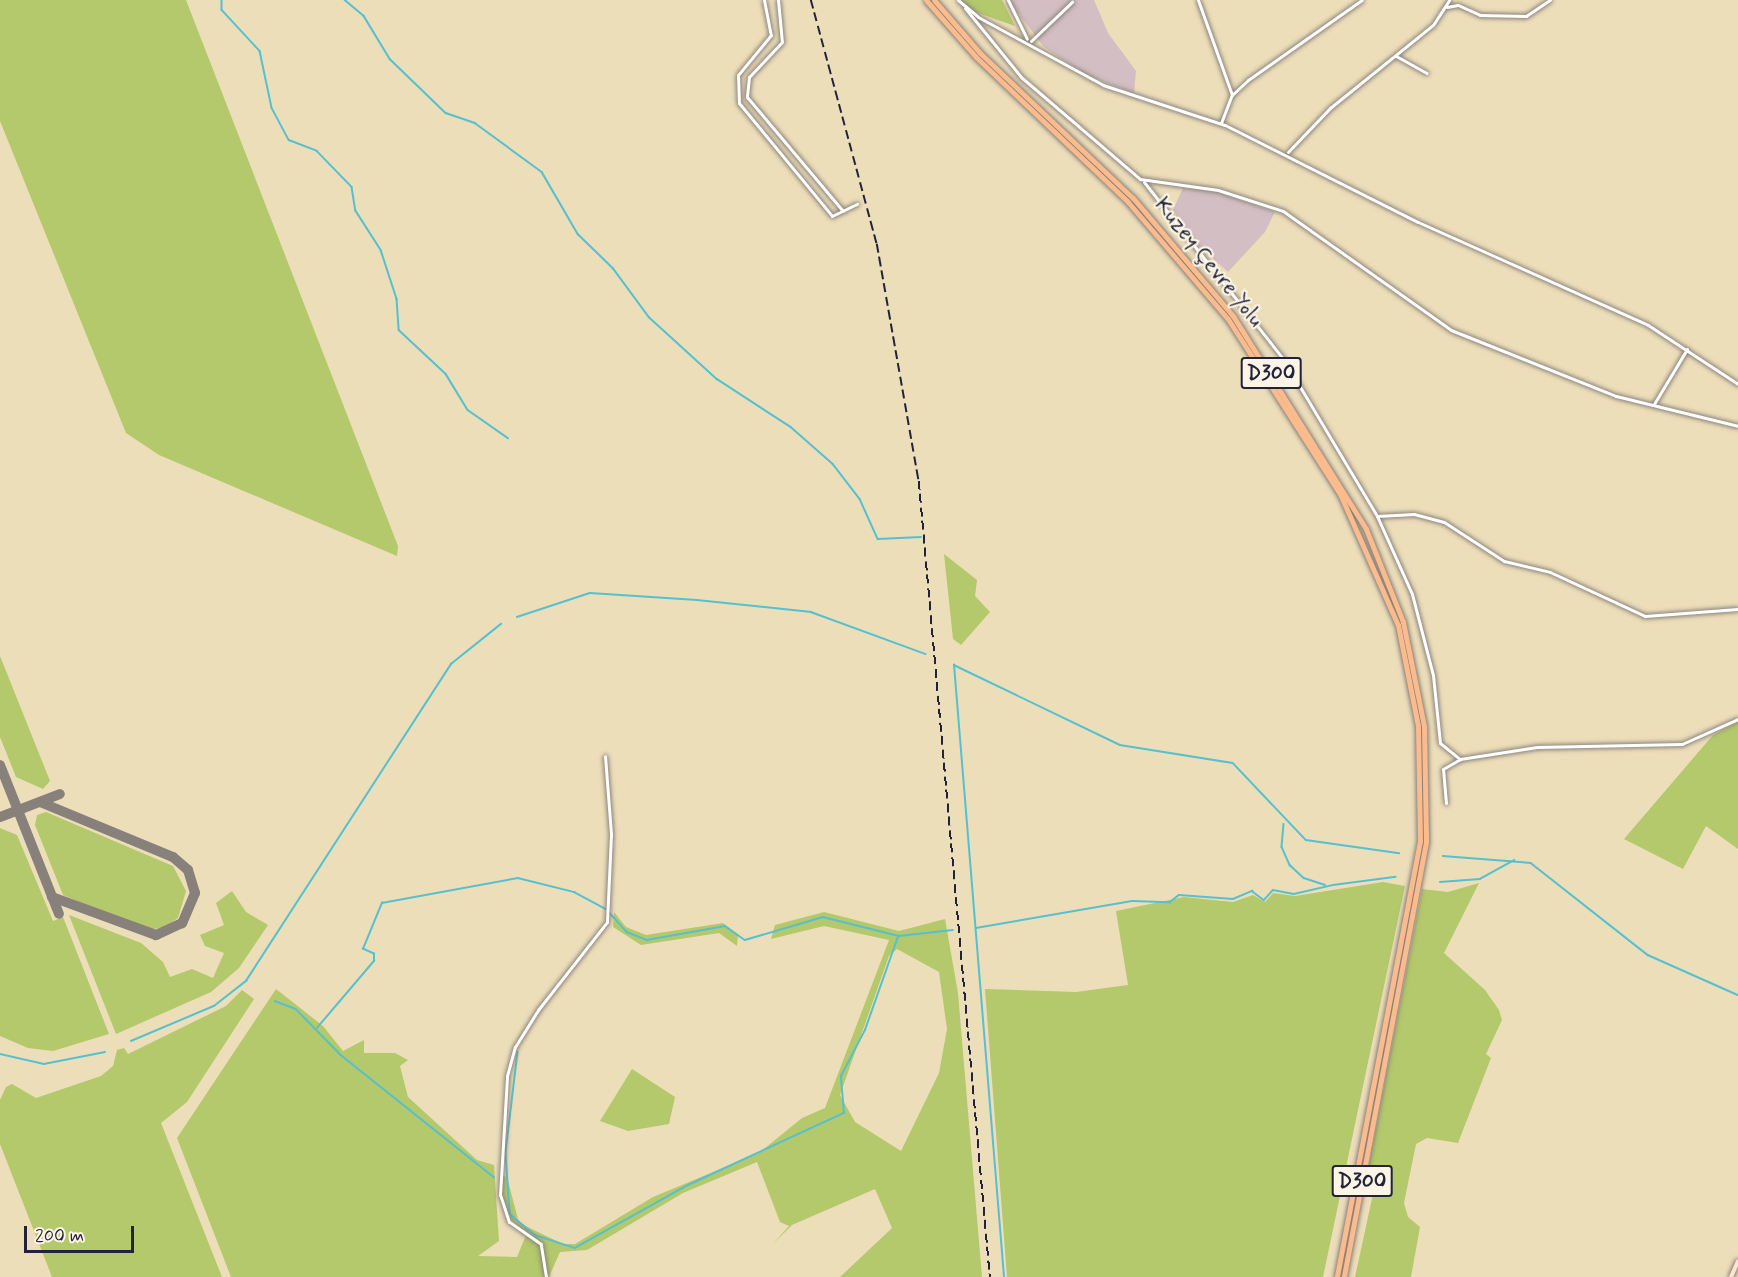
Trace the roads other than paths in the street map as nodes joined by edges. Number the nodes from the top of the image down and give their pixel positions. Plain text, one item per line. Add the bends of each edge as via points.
1 (764, 0) edge
2 (778, 0) edge
3 (926, 0) edge
4 (934, 0) edge
5 (958, 0) edge
6 (1008, 0) edge
7 (1198, 0) edge
8 (1362, 0) edge
9 (1449, 0) edge
10 (1550, 0) edge
11 (1072, 2) dead end
12 (1446, 7) junction
13 (965, 8) junction
14 (1029, 40) junction
15 (1396, 56) junction
16 (1427, 73) dead end
17 (1232, 95) junction
18 (1221, 123) junction
19 (1288, 153) junction
20 (1143, 181) junction
21 (857, 204) dead end
22 (843, 211) junction
23 (1687, 348) junction
24 (1738, 384) edge
25 (1653, 405) junction
26 (1738, 426) edge
27 (1377, 516) junction
28 (1738, 609) edge
29 (1738, 719) edge
30 (605, 756) dead end
31 (1460, 759) junction
32 (1446, 803) dead end
33 (1423, 842) junction
34 (1377, 1085) junction
35 (1738, 1261) edge
36 (546, 1277) edge
37 (1335, 1277) edge
38 (1344, 1277) edge
39 (1731, 1277) edge

1 - 22 street via 771,35 738,75 738,100 832,216
2 - 22 street via 782,42 749,77 747,97
3 - 33 highway, Kuzey Çevre Yolu / D300 via 976,57 1128,202 1181,260 1248,348 1341,496 1377,567 1408,664 1419,746
4 - 33 highway, Kuzey Çevre Yolu / D300 via 1186,256 1253,344 1346,492 1383,565 1414,663 1425,746
5 - 13 street
6 - 14 street
7 - 17 street
8 - 17 street
9 - 12 street
10 - 12 street via 1526,16 1480,15 1458,5
11 - 14 street
12 - 15 street
13 - 14 street
13 - 20 street via 1021,77
14 - 18 street via 1113,89
15 - 16 street
15 - 19 street via 1330,108
17 - 18 street
18 - 19 street
19 - 23 street via 1418,222 1648,325
20 - 25 street via 1218,190 1283,212 1452,330 1572,380
20 - 27 street via 1284,360
21 - 22 street
23 - 24 street
23 - 25 street via 1665,394
25 - 26 street
27 - 28 street via 1414,514 1444,522 1504,561 1550,572 1645,615
27 - 31 street via 1412,594 1433,675 1440,746
29 - 31 street via 1682,744 1537,747
30 - 36 street via 610,824 607,922 538,1010 515,1047 507,1076 500,1195 509,1222 541,1244
31 - 32 street via 1443,770
33 - 34 highway, D300
34 - 37 highway, D300
34 - 38 highway, D300
35 - 39 street

